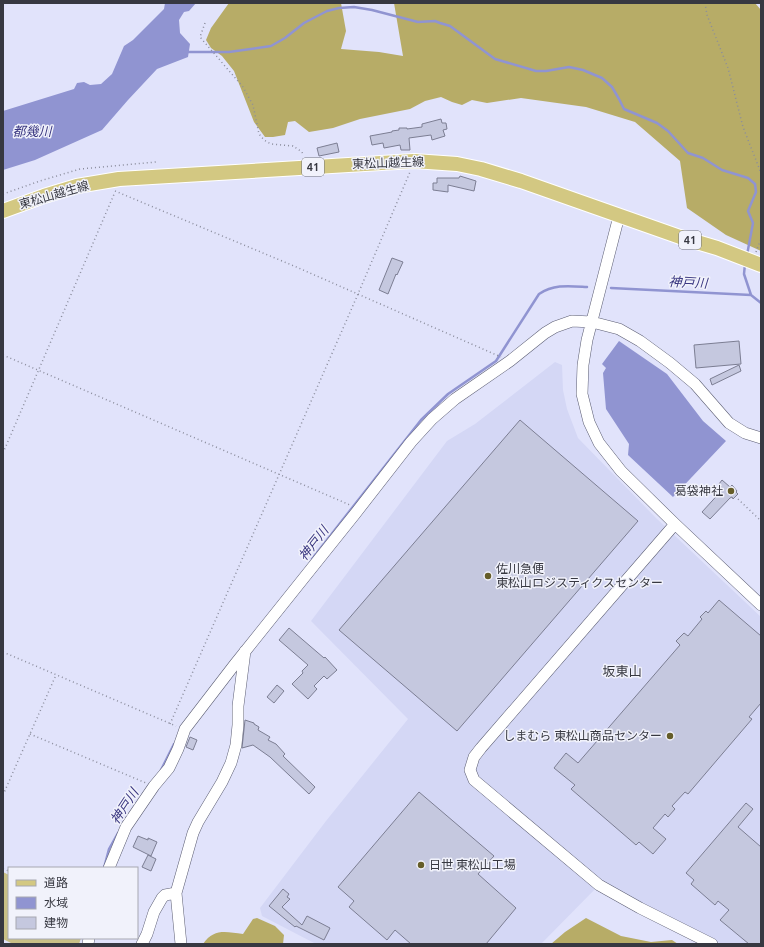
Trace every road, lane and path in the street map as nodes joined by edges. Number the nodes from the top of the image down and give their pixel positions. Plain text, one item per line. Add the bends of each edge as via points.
1 (704, 3) edge
2 (205, 23) dead end
3 (414, 161) junction
4 (156, 162) dead end
5 (307, 167) junction
6 (761, 173) edge
7 (117, 185) junction
8 (3, 194) edge
9 (3, 211) edge
10 (619, 216) junction
11 (761, 239) edge
12 (757, 263) edge
13 (358, 294) junction
14 (592, 322) junction
15 (3, 355) edge
16 (510, 361) junction
17 (39, 371) junction
18 (761, 438) edge
19 (3, 453) edge
20 (279, 474) junction
21 (738, 499) dead end
22 (359, 509) junction
23 (761, 522) edge
24 (675, 524) junction
25 (761, 605) edge
26 (246, 650) junction
27 (3, 652) edge
28 (56, 675) junction
29 (170, 724) junction
30 (185, 729) junction
31 (30, 734) junction
32 (154, 786) junction
33 (3, 795) edge
34 (109, 867) edge
35 (176, 894) junction
36 (142, 944) edge
37 (180, 944) edge
38 (712, 944) edge

1 - 6 path via 728,68 743,127
2 - 5 path via 200,37 243,87 253,105 259,134 270,144 293,146 302,152
3 - 5 main road, 東松山越生線 / 41
3 - 10 main road, 東松山越生線 / 41 via 458,164 481,169
3 - 13 path
4 - 8 path via 80,169
5 - 7 main road, 東松山越生線 / 41
7 - 9 main road, 東松山越生線 / 41 via 77,186
7 - 13 path
7 - 17 path
10 - 12 main road, 東松山越生線 / 41
10 - 14 street
11 - 12 path
13 - 16 path
13 - 20 path
14 - 16 street via 572,321 555,327
14 - 18 street via 619,329 640,341 695,384 728,423 745,433
14 - 24 street via 582,379 582,394 589,422 599,443 621,471
15 - 17 path
16 - 22 street via 455,399 432,419
17 - 19 path
17 - 20 path
20 - 22 path
20 - 29 path
21 - 23 path
22 - 26 street
24 - 25 street
24 - 38 street via 481,748 474,757 470,770 474,780 598,885
26 - 30 street
26 - 35 street via 238,706 236,745 231,763 193,833
27 - 28 path
28 - 29 path
28 - 31 path
29 - 30 path
30 - 32 street via 169,768
31 - 32 path
31 - 33 path
32 - 34 street via 126,827
35 - 36 street via 165,895 162,898
35 - 37 street

